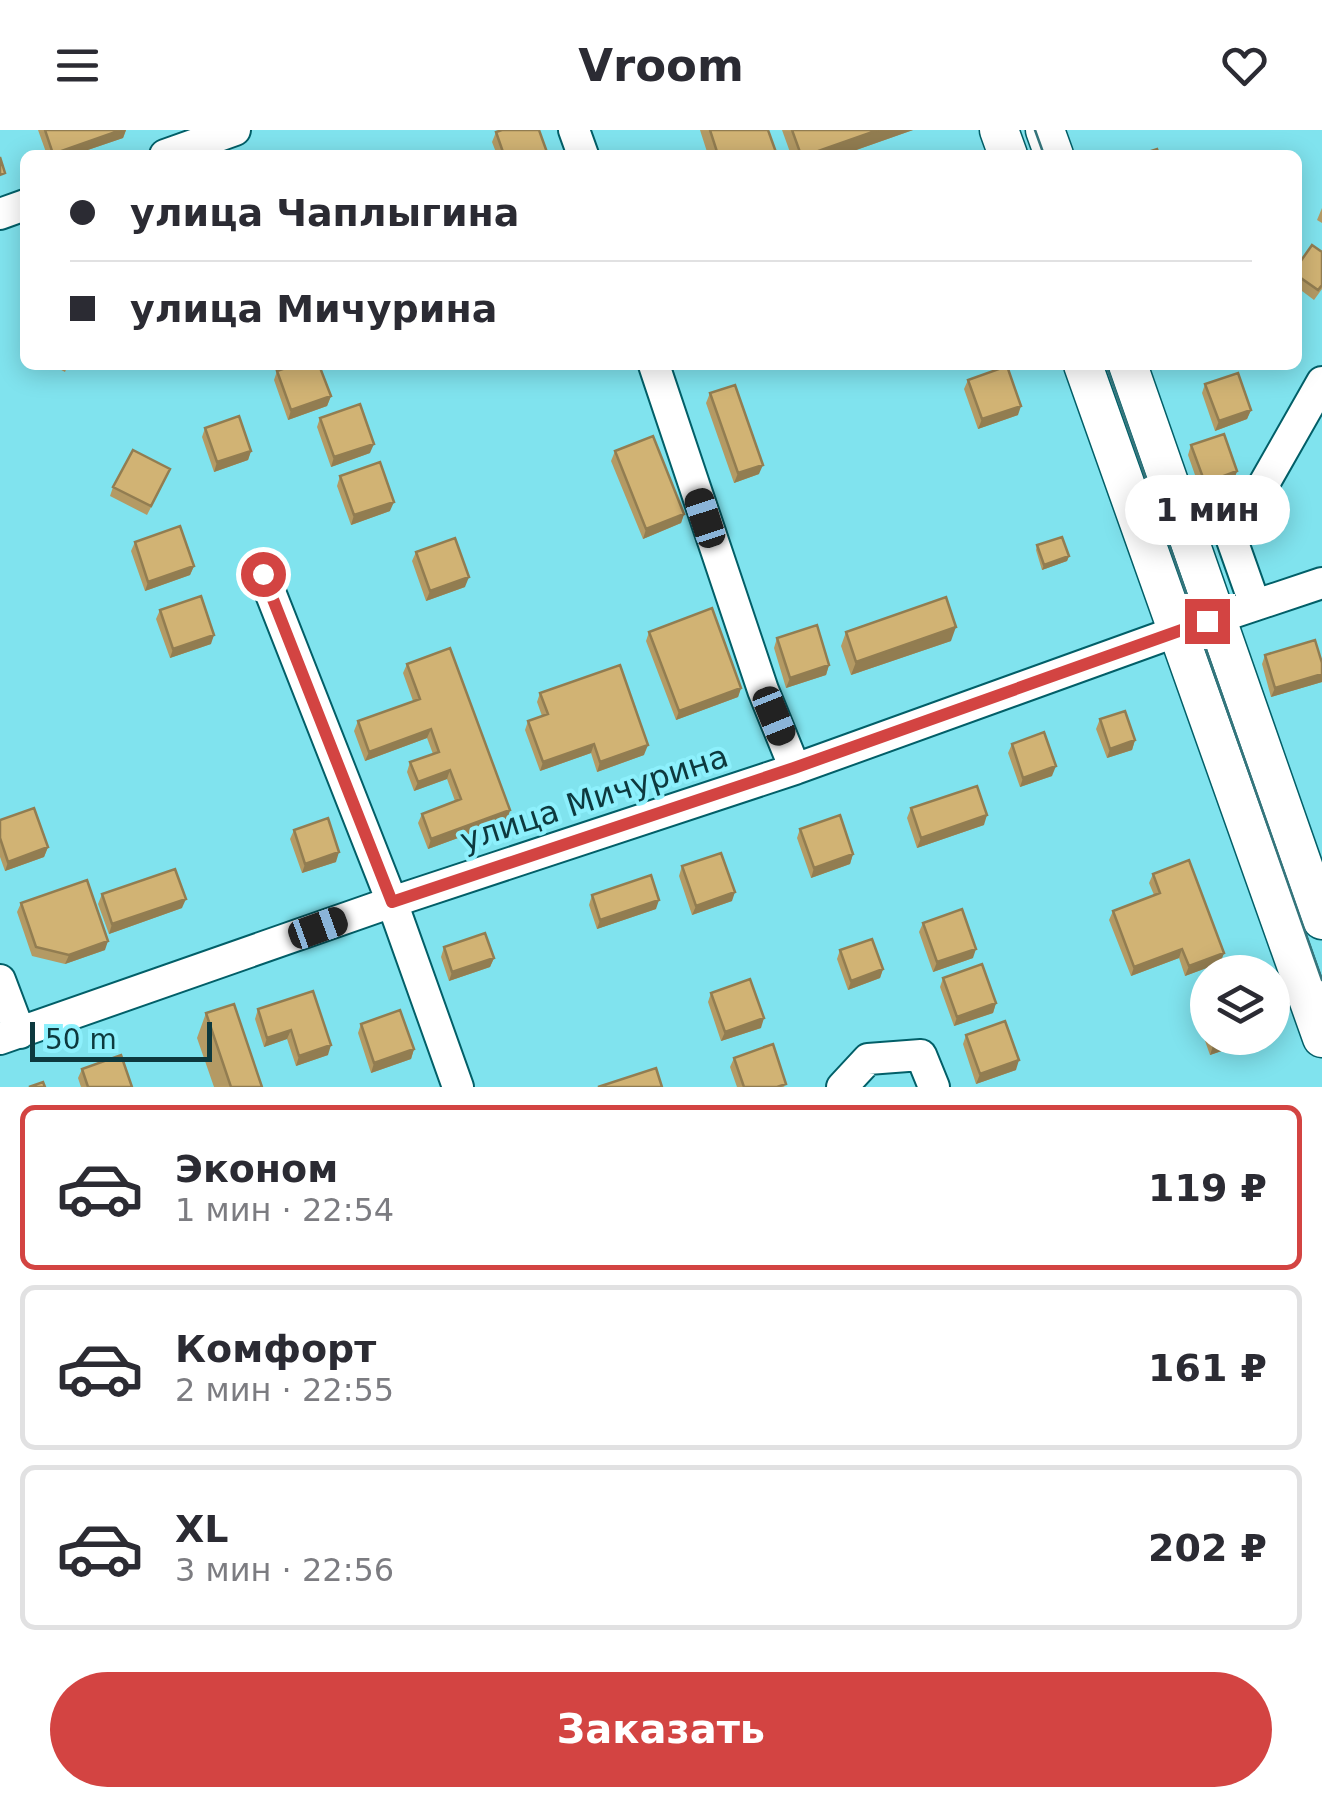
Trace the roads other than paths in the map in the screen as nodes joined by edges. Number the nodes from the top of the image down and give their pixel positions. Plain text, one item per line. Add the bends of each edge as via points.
1 (235, 130) edge
2 (179, 150) edge
3 (656, 370) edge
4 (1085, 370) edge
5 (1130, 370) edge
6 (1322, 382) edge
7 (263, 574) dead end
8 (1322, 582) edge
9 (1255, 605) junction
10 (1216, 618) junction
11 (1178, 631) junction
12 (794, 768) junction
13 (392, 902) junction
14 (1322, 920) edge
15 (0, 980) edge
16 (10, 1036) edge
17 (1322, 1038) edge
18 (458, 1087) edge
19 (842, 1087) edge
20 (934, 1087) edge

1 - 2 street
3 - 12 street
4 - 11 main road
5 - 10 main road
6 - 9 street via 1232,540
7 - 13 street
8 - 9 street, улица Мичурина
9 - 10 street, улица Мичурина
10 - 11 street, улица Мичурина
10 - 14 main road
11 - 12 street, улица Мичурина
11 - 17 main road
12 - 13 street, улица Мичурина
13 - 16 street, улица Мичурина
13 - 18 street
15 - 16 street
19 - 20 street via 868,1059 920,1056

